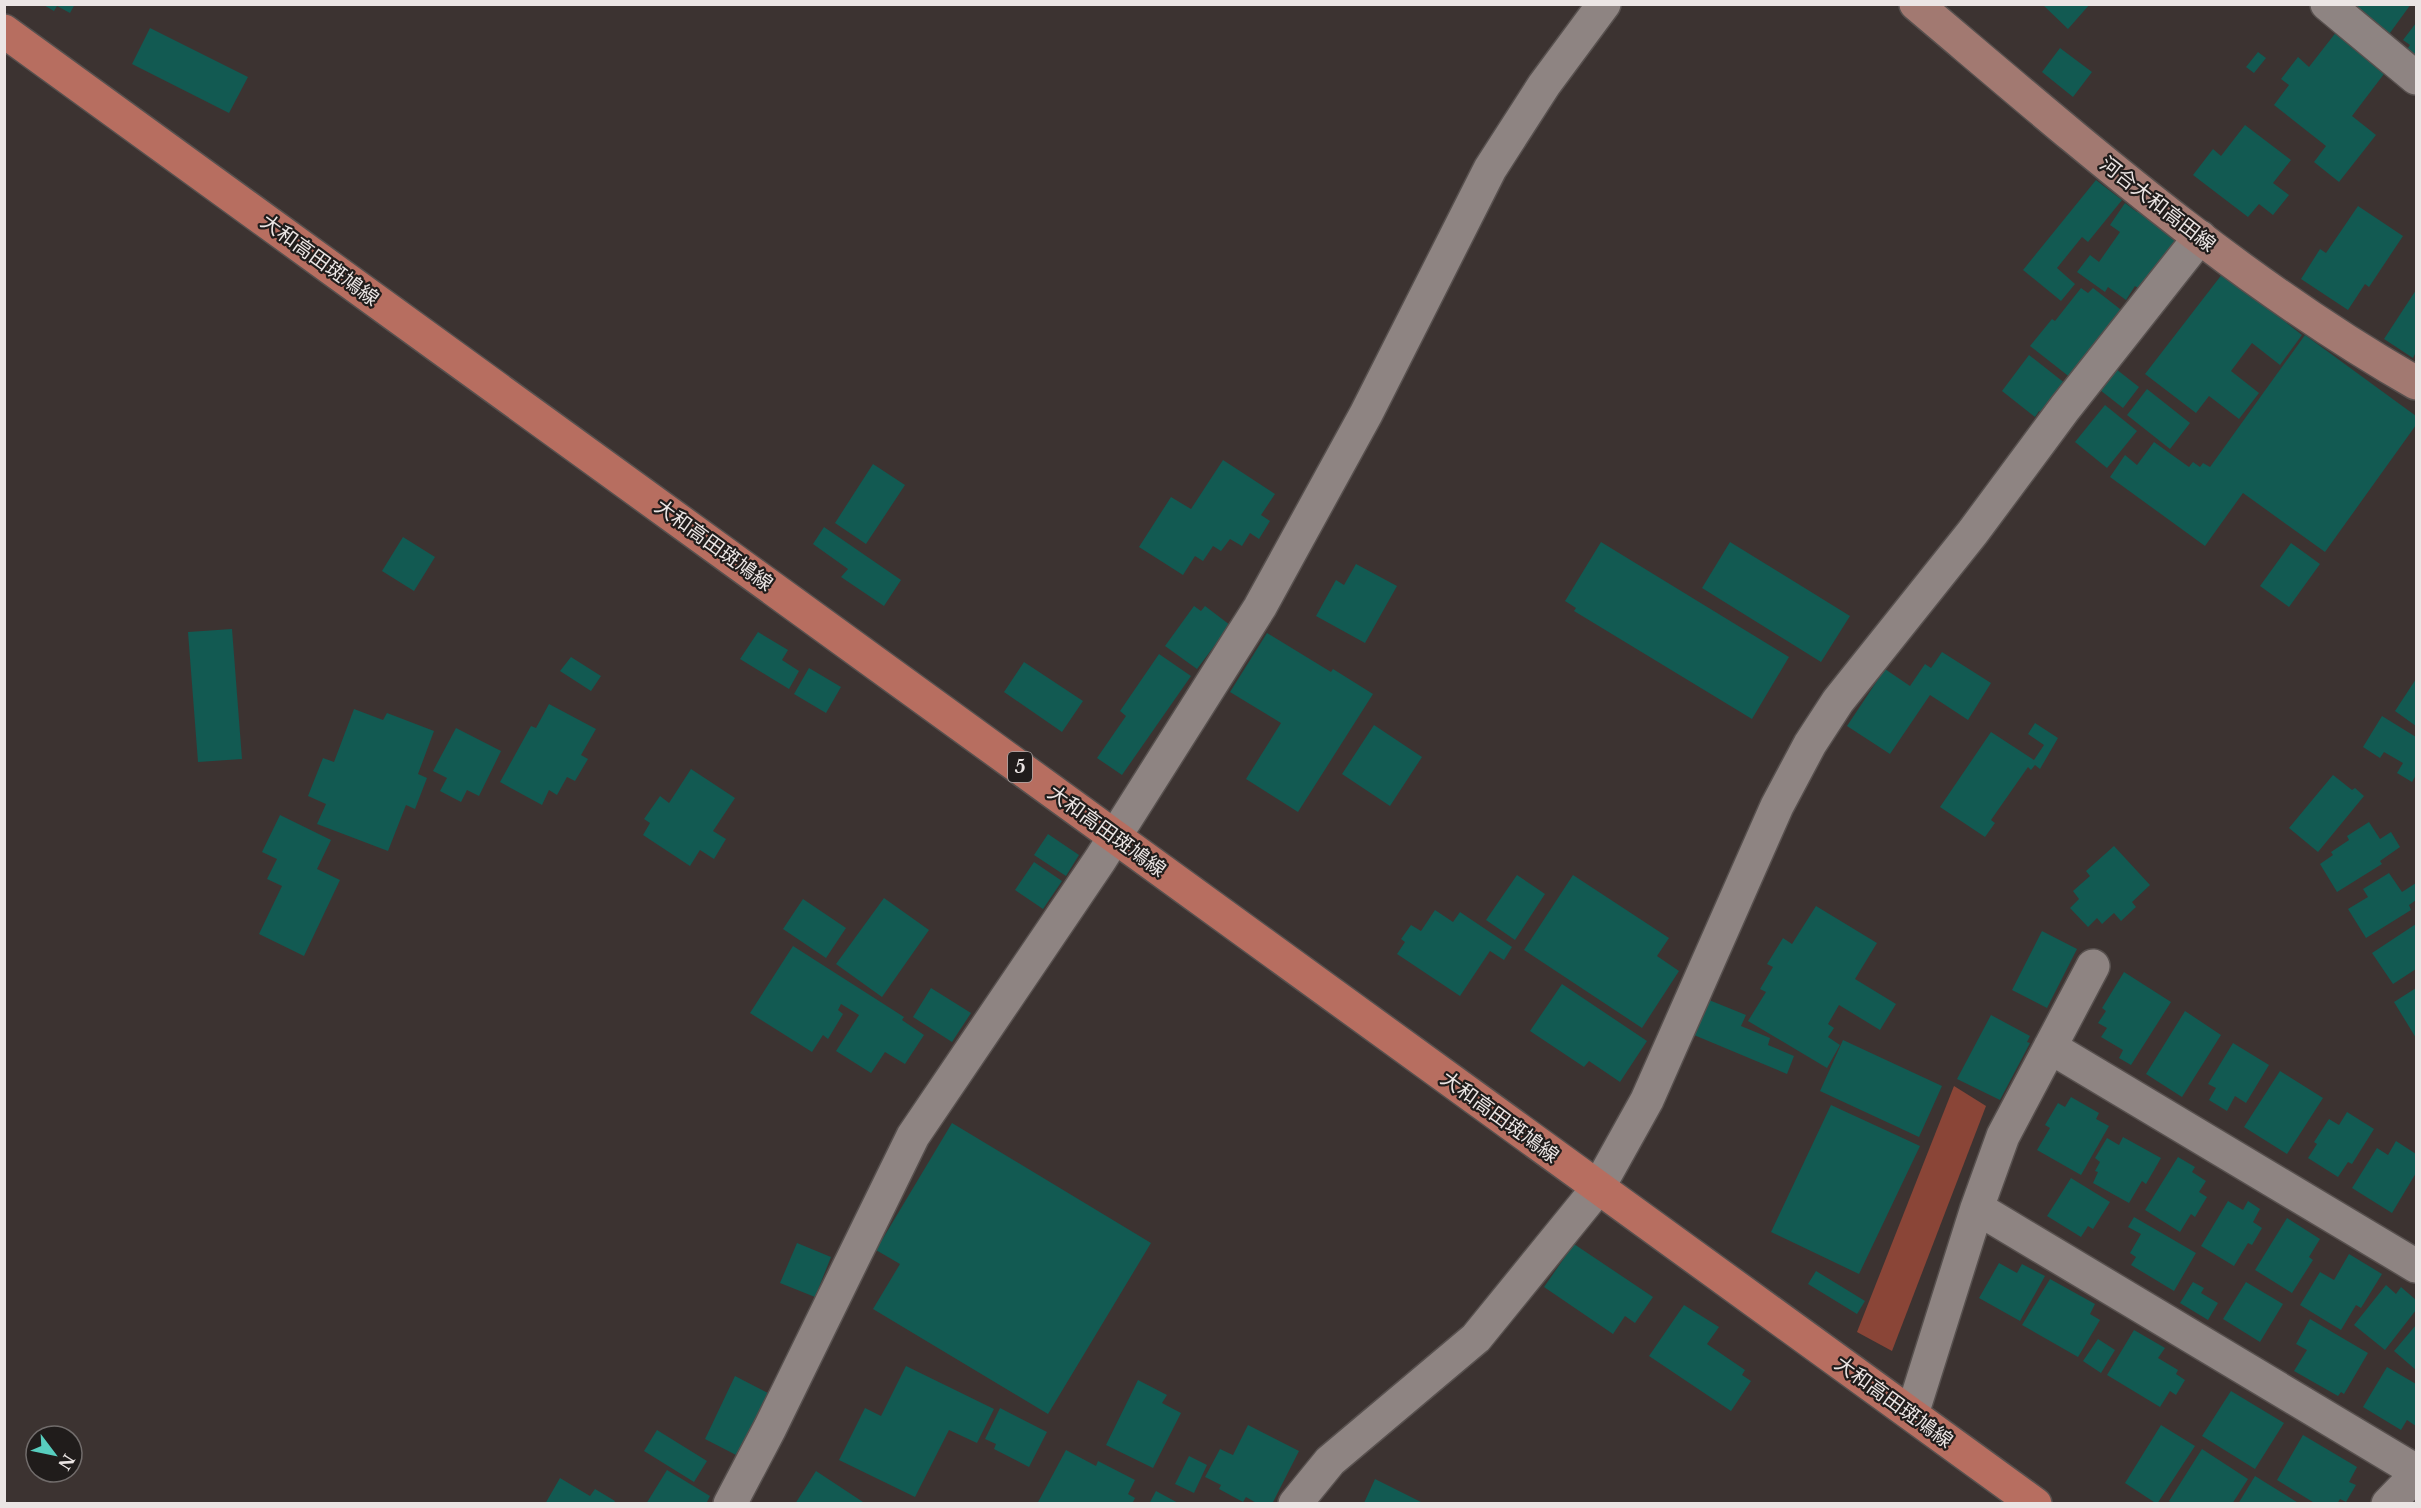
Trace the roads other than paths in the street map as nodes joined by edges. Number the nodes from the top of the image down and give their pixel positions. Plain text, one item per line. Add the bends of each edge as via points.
1 (1604, 4) edge
2 (1916, 4) edge
3 (2327, 4) edge
4 (4, 31) edge
5 (2416, 78) edge
6 (2200, 237) junction
7 (2416, 383) edge
8 (1114, 836) junction
9 (2092, 966) dead end
10 (2050, 1047) junction
11 (1598, 1188) junction
12 (1977, 1208) junction
13 (2416, 1266) edge
14 (1912, 1414) junction
15 (2416, 1471) edge
16 (2416, 1475) edge
17 (730, 1503) edge
18 (1295, 1503) edge
19 (2035, 1503) edge
20 (2388, 1503) edge

1 - 8 street via 1538,93 1490,169 1304,530 1260,607
2 - 6 main road, 河合大和高田線
3 - 5 street
4 - 8 main road, 大和高田斑鳩線 / 5
6 - 7 main road, 河合大和高田線 via 2298,307
6 - 11 street via 1838,701 1810,744 1776,806 1647,1100
8 - 11 main road, 大和高田斑鳩線 / 5
8 - 17 street via 913,1136
9 - 10 street
10 - 12 street via 2003,1136
10 - 13 street
11 - 14 main road, 大和高田斑鳩線 / 5
11 - 18 street via 1476,1338 1330,1461
12 - 14 street
12 - 15 street
14 - 19 main road, 大和高田斑鳩線 / 5
16 - 20 street

